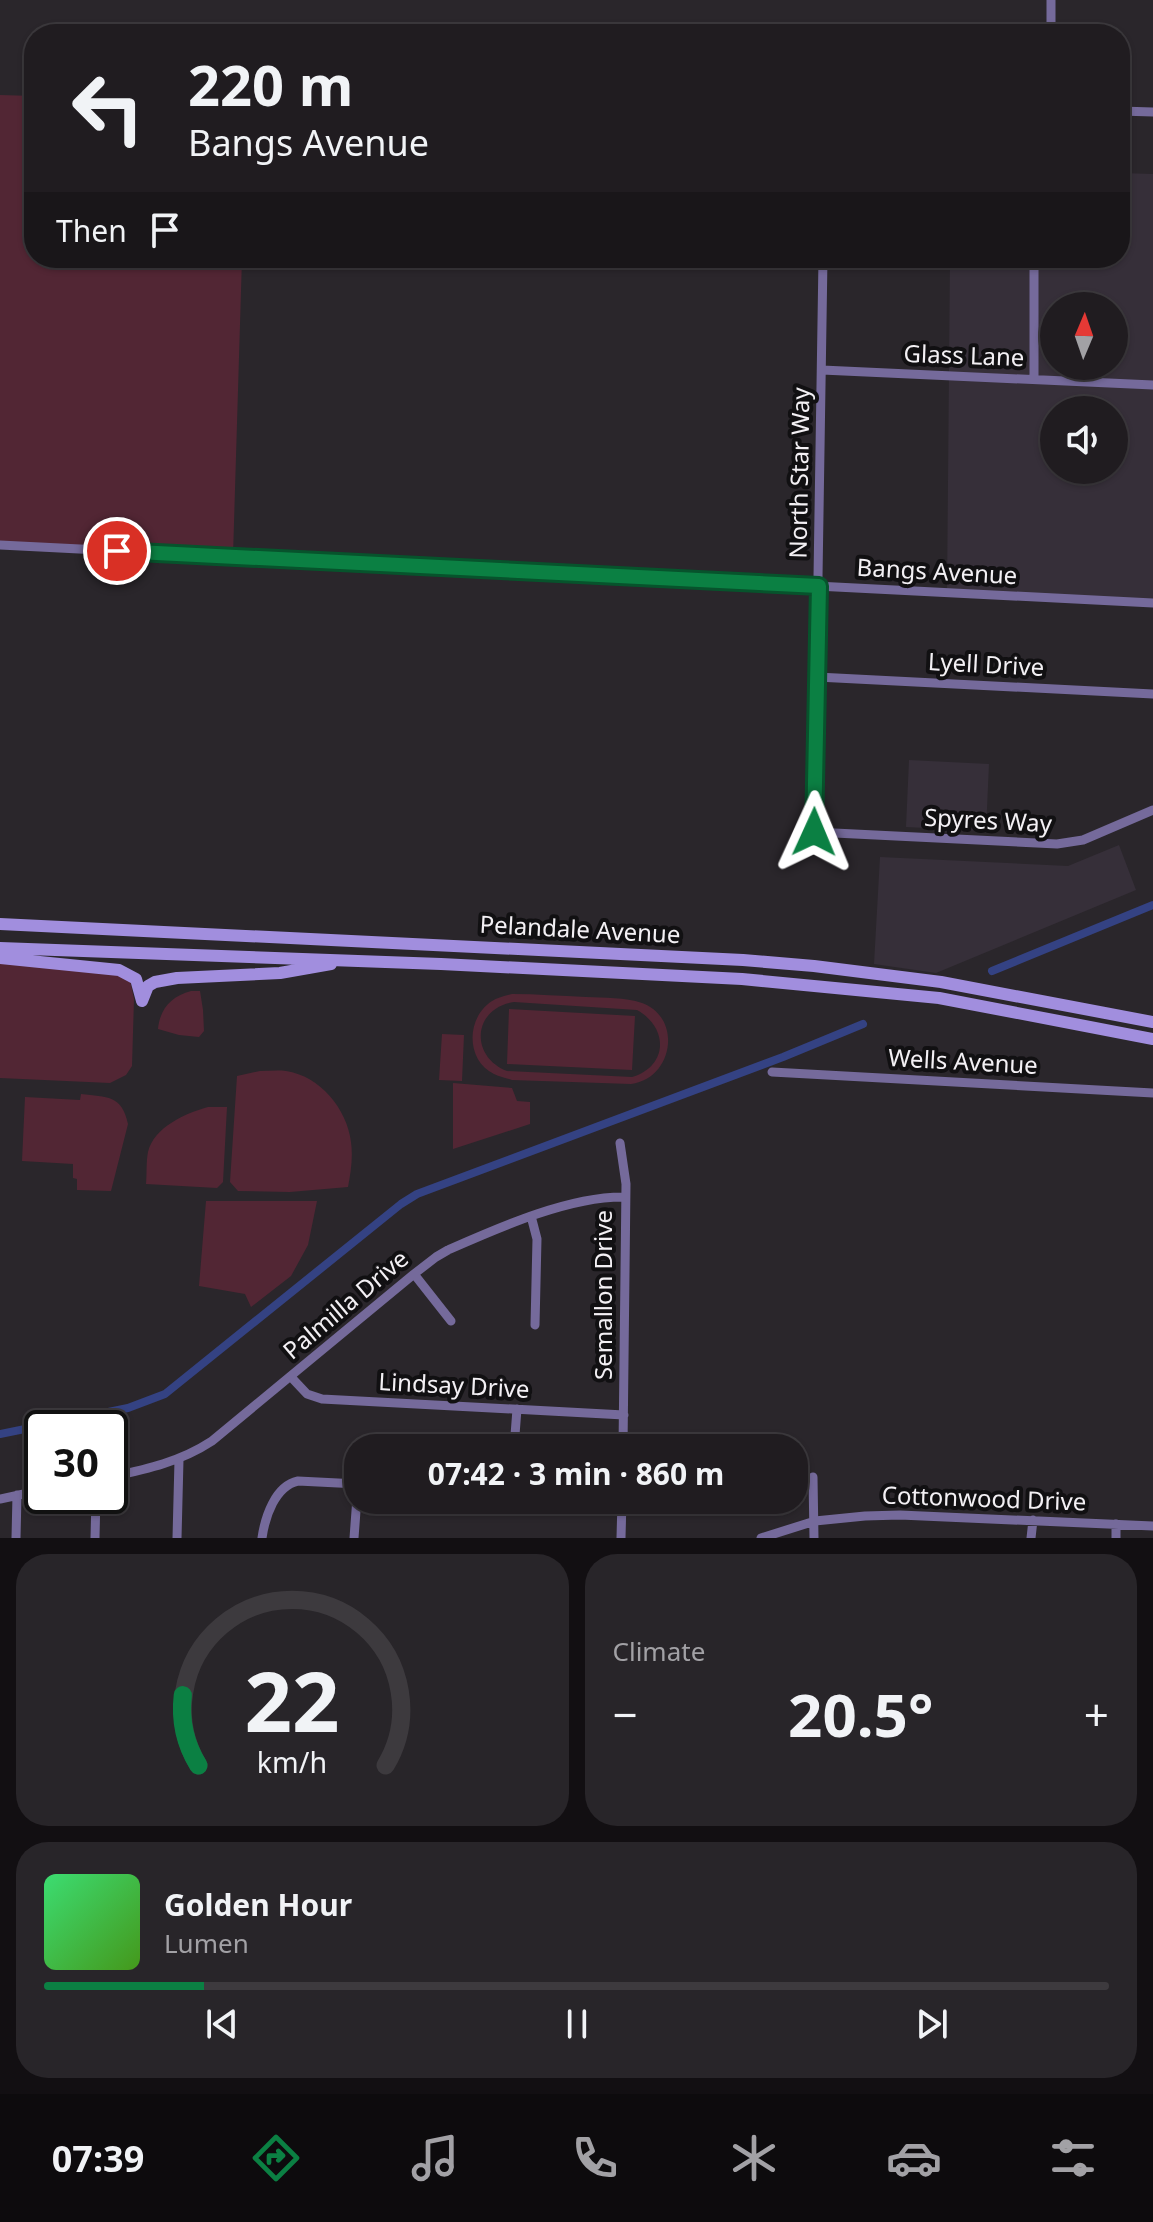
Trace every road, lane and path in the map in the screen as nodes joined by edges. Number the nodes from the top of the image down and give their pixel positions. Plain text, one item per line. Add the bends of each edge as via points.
1 (1051, 0) edge
2 (1051, 24) edge
3 (1130, 111) edge
4 (1153, 112) edge
5 (823, 268) edge
6 (1034, 268) edge
7 (822, 370) junction
8 (1034, 379) junction
9 (1153, 385) edge
10 (0, 545) edge
11 (819, 586) junction
12 (1153, 603) edge
13 (817, 677) junction
14 (1153, 694) edge
15 (1153, 810) edge
16 (814, 832) joint
17 (0, 924) edge
18 (0, 948) edge
19 (0, 958) edge
20 (347, 961) junction
21 (1153, 1022) edge
22 (1153, 1039) edge
23 (772, 1072) dead end
24 (1153, 1093) edge
25 (620, 1143) dead end
26 (625, 1197) junction
27 (531, 1216) junction
28 (414, 1274) junction
29 (451, 1321) dead end
30 (535, 1325) dead end
31 (291, 1377) junction
32 (517, 1409) junction
33 (624, 1415) junction
34 (515, 1434) edge
35 (623, 1434) edge
36 (179, 1460) junction
37 (128, 1473) edge
38 (813, 1477) dead end
39 (344, 1483) edge
40 (24, 1494) edge
41 (17, 1495) junction
42 (0, 1499) edge
43 (96, 1514) edge
44 (356, 1514) edge
45 (622, 1514) edge
46 (1033, 1520) junction
47 (815, 1521) junction
48 (1116, 1524) junction
49 (1153, 1526) edge
50 (16, 1538) edge
51 (95, 1538) edge
52 (177, 1538) edge
53 (262, 1538) edge
54 (354, 1538) edge
55 (621, 1538) edge
56 (761, 1538) edge
57 (814, 1538) edge
58 (1031, 1538) edge
59 (1116, 1538) edge

1 - 2 street
3 - 4 street
5 - 7 street, North Star Way
6 - 8 street
7 - 8 street, Glass Lane
7 - 11 street, North Star Way
8 - 9 street, Glass Lane
10 - 11 street, Bangs Avenue
11 - 12 street, Bangs Avenue
11 - 13 street, North Star Way
13 - 14 street, Lyell Drive
13 - 16 street, North Star Way
15 - 16 street, Spyres Way via 1083,840 1057,844
17 - 21 main road, Pelandale Avenue via 814,966 941,982
18 - 20 main road, Pelandale Avenue
19 - 20 main road via 119,970 136,979 142,1001 155,982 280,973
20 - 22 main road, Pelandale Avenue via 812,985 939,998
23 - 24 street, Wells Avenue
25 - 26 street, Semallon Drive
26 - 27 street, Palmilla Drive via 599,1198
26 - 33 street, Semallon Drive
27 - 28 street, Palmilla Drive via 448,1250
27 - 30 street via 537,1239
28 - 29 street
28 - 31 street, Palmilla Drive
31 - 32 street, Lindsay Drive via 307,1394 322,1399
31 - 36 street, Palmilla Drive via 212,1441
32 - 33 street, Lindsay Drive
32 - 34 street
33 - 35 street, Semallon Drive
36 - 37 street, Palmilla Drive
36 - 52 street
38 - 47 street
39 - 53 street via 289,1484 267,1516
40 - 41 street
41 - 42 street
41 - 50 street
43 - 51 street
44 - 54 street
45 - 55 street
46 - 47 street, Cottonwood Drive via 900,1515
46 - 48 street, Cottonwood Drive
46 - 58 street
47 - 56 street, Cottonwood Drive
47 - 57 street
48 - 49 street, Cottonwood Drive
48 - 59 street

